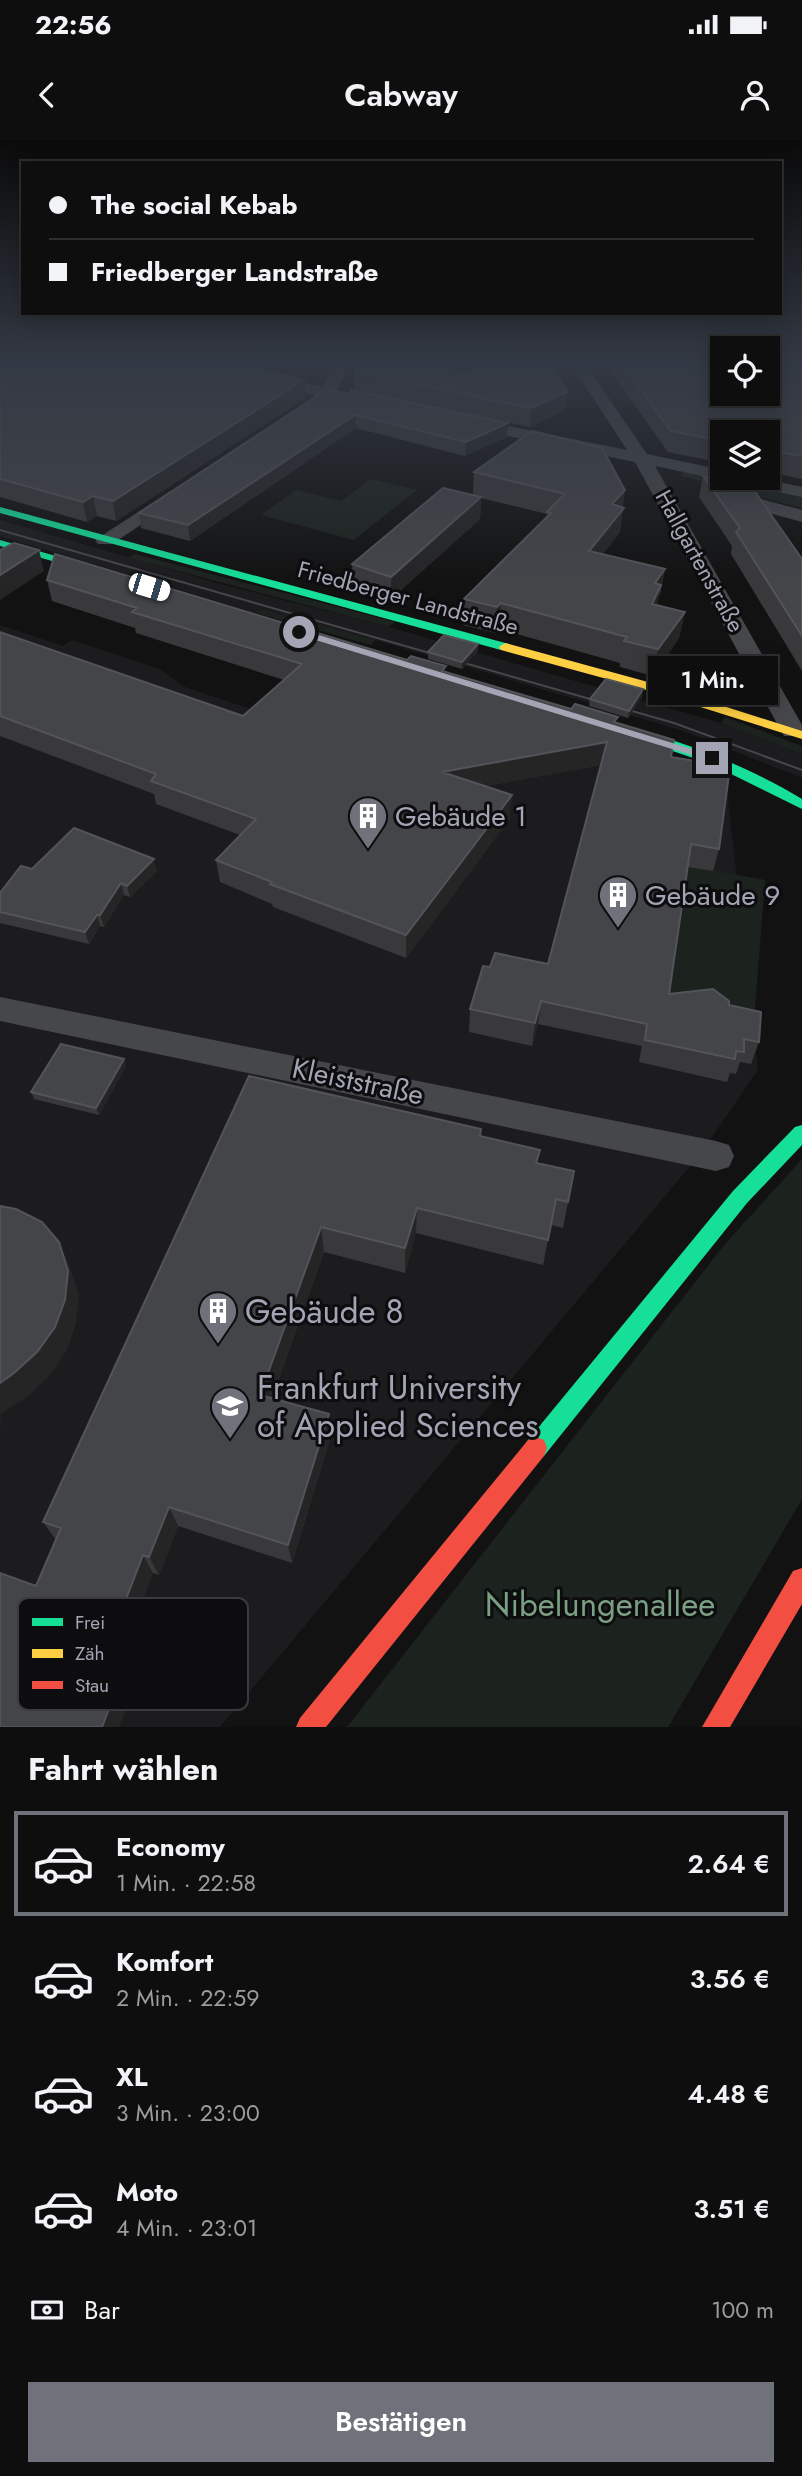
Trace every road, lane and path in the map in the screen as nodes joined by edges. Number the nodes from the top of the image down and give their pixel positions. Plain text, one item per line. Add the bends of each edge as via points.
1 (530, 435) edge
2 (624, 435) edge
3 (638, 457) junction
4 (710, 472) edge
5 (653, 477) junction
6 (188, 486) edge
7 (780, 487) edge
8 (802, 492) edge
9 (0, 510) edge
10 (802, 516) edge
11 (104, 540) junction
12 (0, 543) edge
13 (24, 550) junction
14 (0, 565) edge
15 (125, 579) edge
16 (606, 724) edge
17 (797, 733) edge
18 (802, 805) edge
19 (0, 1009) edge
20 (802, 1133) edge
21 (716, 1156) dead end
22 (802, 1580) edge
23 (309, 1727) edge
24 (715, 1727) edge

1 - 3 street
2 - 3 street, Hallgartenstraße
3 - 4 street
3 - 5 street, Hallgartenstraße
5 - 10 street
5 - 17 street, Hallgartenstraße
6 - 11 street
7 - 8 street
9 - 11 main road, Friedberger Landstraße
11 - 17 main road, Friedberger Landstraße via 644,685
12 - 13 main road
13 - 14 street
13 - 15 main road
16 - 18 main road via 693,750 774,786
19 - 21 street, Kleiststraße
20 - 23 main road via 740,1197
22 - 24 main road

